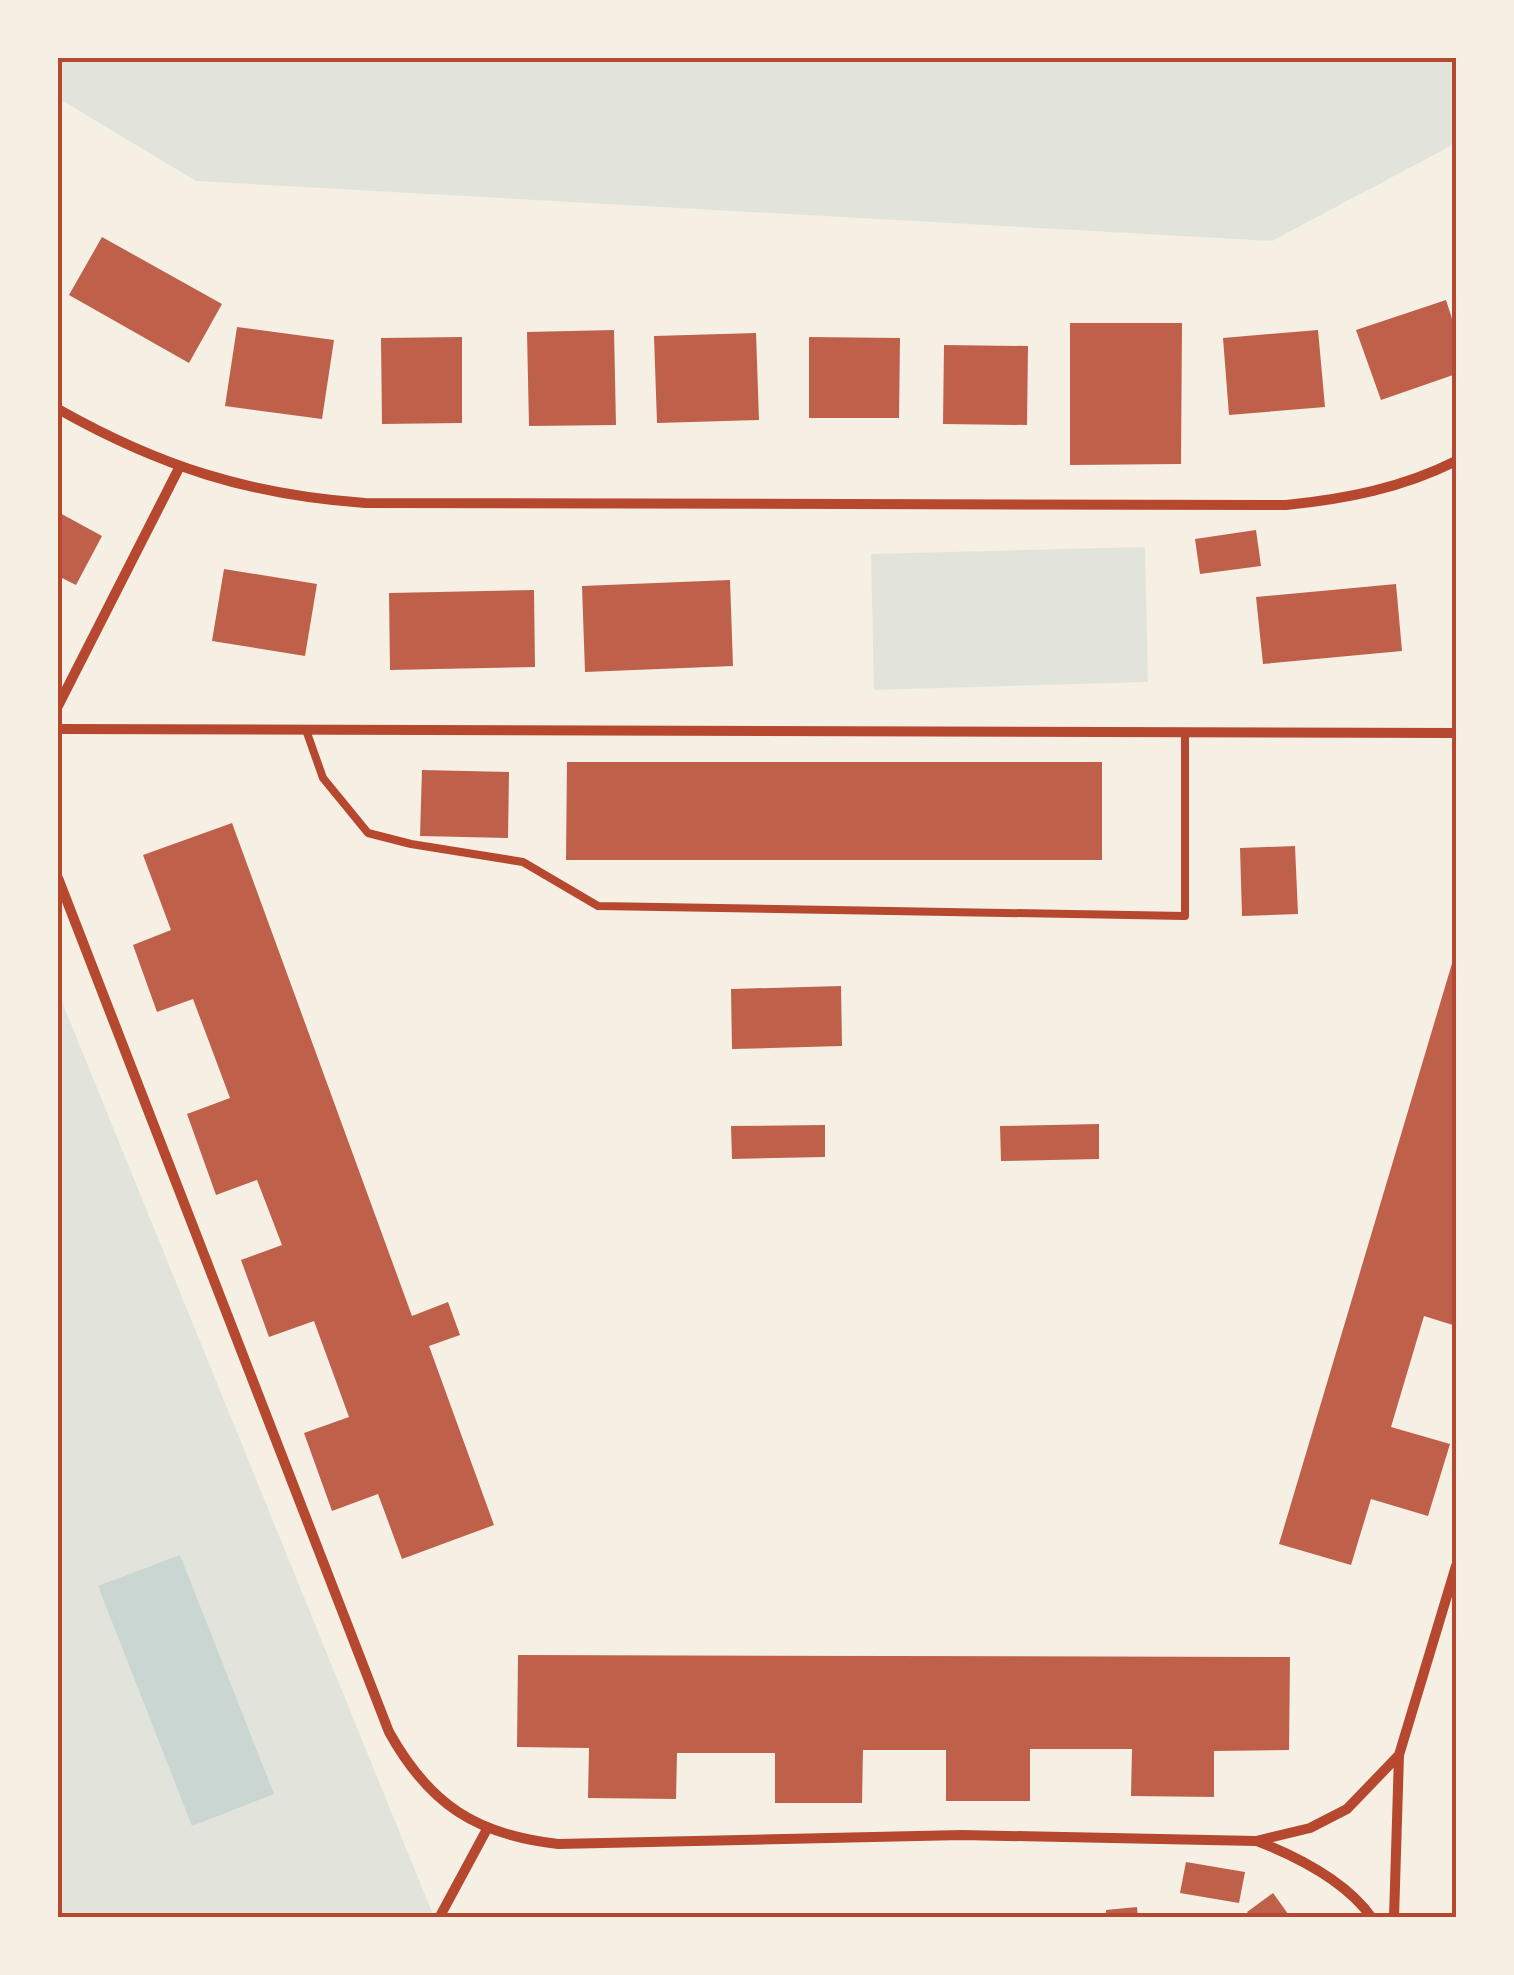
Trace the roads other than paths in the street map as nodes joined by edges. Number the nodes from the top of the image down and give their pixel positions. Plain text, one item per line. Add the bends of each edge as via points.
1 (58, 409) edge
2 (1456, 461) edge
3 (179, 468) junction
4 (58, 706) edge
5 (58, 730) edge
6 (306, 730) junction
7 (1185, 734) junction
8 (1456, 734) edge
9 (58, 882) edge
10 (1456, 1566) edge
11 (1398, 1755) junction
12 (488, 1829) junction
13 (1256, 1840) junction
14 (439, 1918) edge
15 (1372, 1918) edge
16 (1394, 1918) edge

1 - 3 street
2 - 3 street via 1384,490 1286,506 366,503 276,494
3 - 4 street
5 - 6 street
6 - 7 street
6 - 7 lane via 323,778 368,833 522,862 598,906 1185,916
7 - 8 street
9 - 12 street via 388,1732 428,1789
10 - 11 street
11 - 13 street via 1347,1808 1310,1828
11 - 16 street
12 - 13 street via 558,1844 962,1835
12 - 14 street
13 - 15 street via 1297,1856 1362,1903

